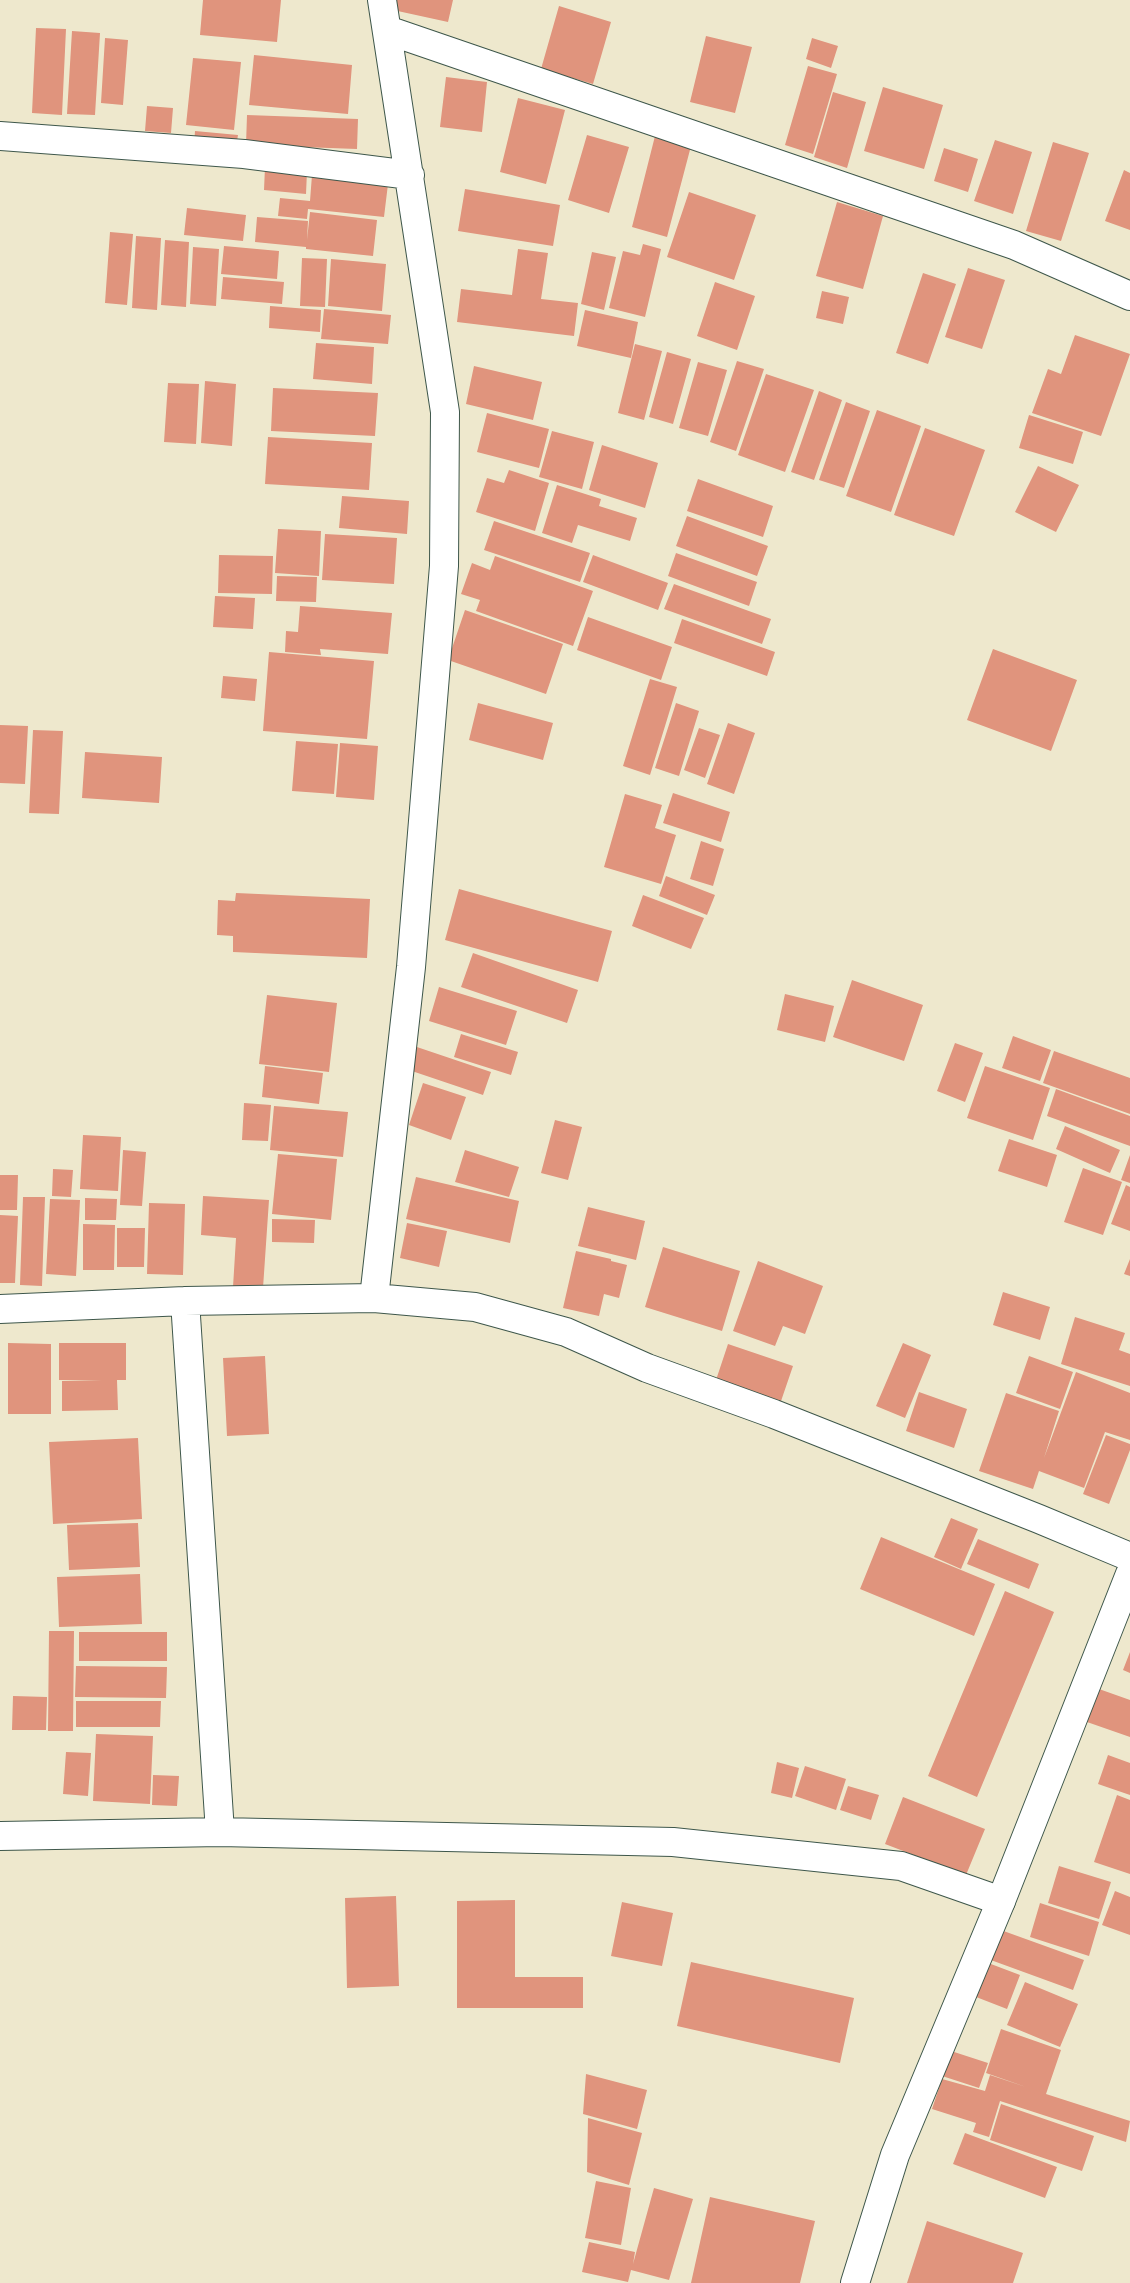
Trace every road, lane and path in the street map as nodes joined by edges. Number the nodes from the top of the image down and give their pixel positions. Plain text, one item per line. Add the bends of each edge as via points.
1 (382, 0) edge
2 (387, 30) junction
3 (0, 136) edge
4 (410, 175) junction
5 (1130, 296) edge
6 (374, 1298) junction
7 (185, 1301) junction
8 (0, 1309) edge
9 (1130, 1558) edge
10 (1130, 1574) edge
11 (220, 1832) junction
12 (0, 1836) edge
13 (1001, 1901) junction
14 (855, 2283) edge

1 - 2 street
2 - 4 street
2 - 5 street via 1014,245
3 - 4 street via 244,154
4 - 6 street via 445,412 444,566 410,967
6 - 7 street
6 - 9 street via 475,1307 566,1332 647,1368 1039,1518
7 - 8 street
7 - 11 street
10 - 13 street
11 - 12 street
11 - 13 street via 673,1842 901,1866
13 - 14 street via 895,2155

